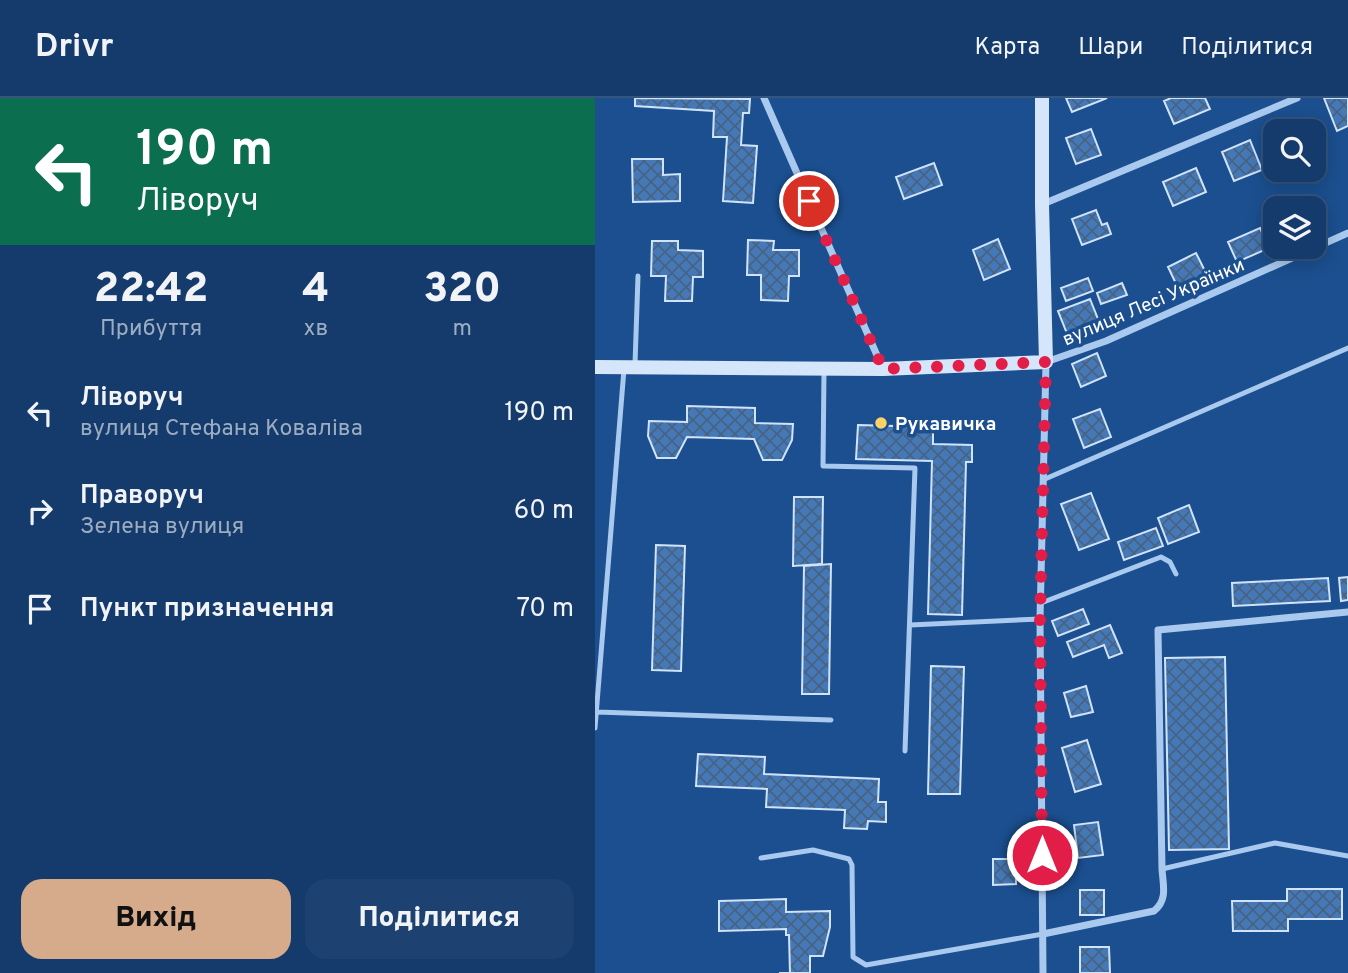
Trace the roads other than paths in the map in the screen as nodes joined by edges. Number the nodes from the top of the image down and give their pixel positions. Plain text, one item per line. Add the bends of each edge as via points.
1 (764, 98) edge
2 (1042, 98) edge
3 (1297, 98) edge
4 (1042, 204) junction
5 (1348, 233) edge
6 (638, 276) dead end
7 (1348, 348) edge
8 (1046, 362) junction
9 (629, 366) junction
10 (595, 367) edge
11 (824, 368) junction
12 (883, 369) junction
13 (1045, 479) junction
14 (1176, 574) dead end
15 (1041, 603) junction
16 (1348, 612) edge
17 (1040, 619) junction
18 (910, 625) junction
19 (597, 712) junction
20 (831, 720) dead end
21 (595, 727) edge
22 (905, 751) dead end
23 (1348, 856) edge
24 (761, 858) dead end
25 (1162, 869) junction
26 (1043, 934) junction
27 (1043, 973) edge

1 - 12 street
2 - 4 street
3 - 4 street
4 - 8 street
5 - 8 street, вулиця Лесі Українки via 1106,341
6 - 9 lane
7 - 13 lane
8 - 12 street
8 - 13 street
9 - 10 street
9 - 11 street
9 - 19 lane
11 - 12 street
11 - 18 lane via 823,466 915,468
13 - 15 street
14 - 15 lane via 1161,557
15 - 17 street
16 - 25 street via 1158,630
17 - 18 lane
17 - 26 street
18 - 22 lane
19 - 20 lane
19 - 21 lane
23 - 25 lane via 1275,843
24 - 26 lane via 813,850 849,859 853,957 866,965
25 - 26 street via 1164,896 1154,911
26 - 27 street

